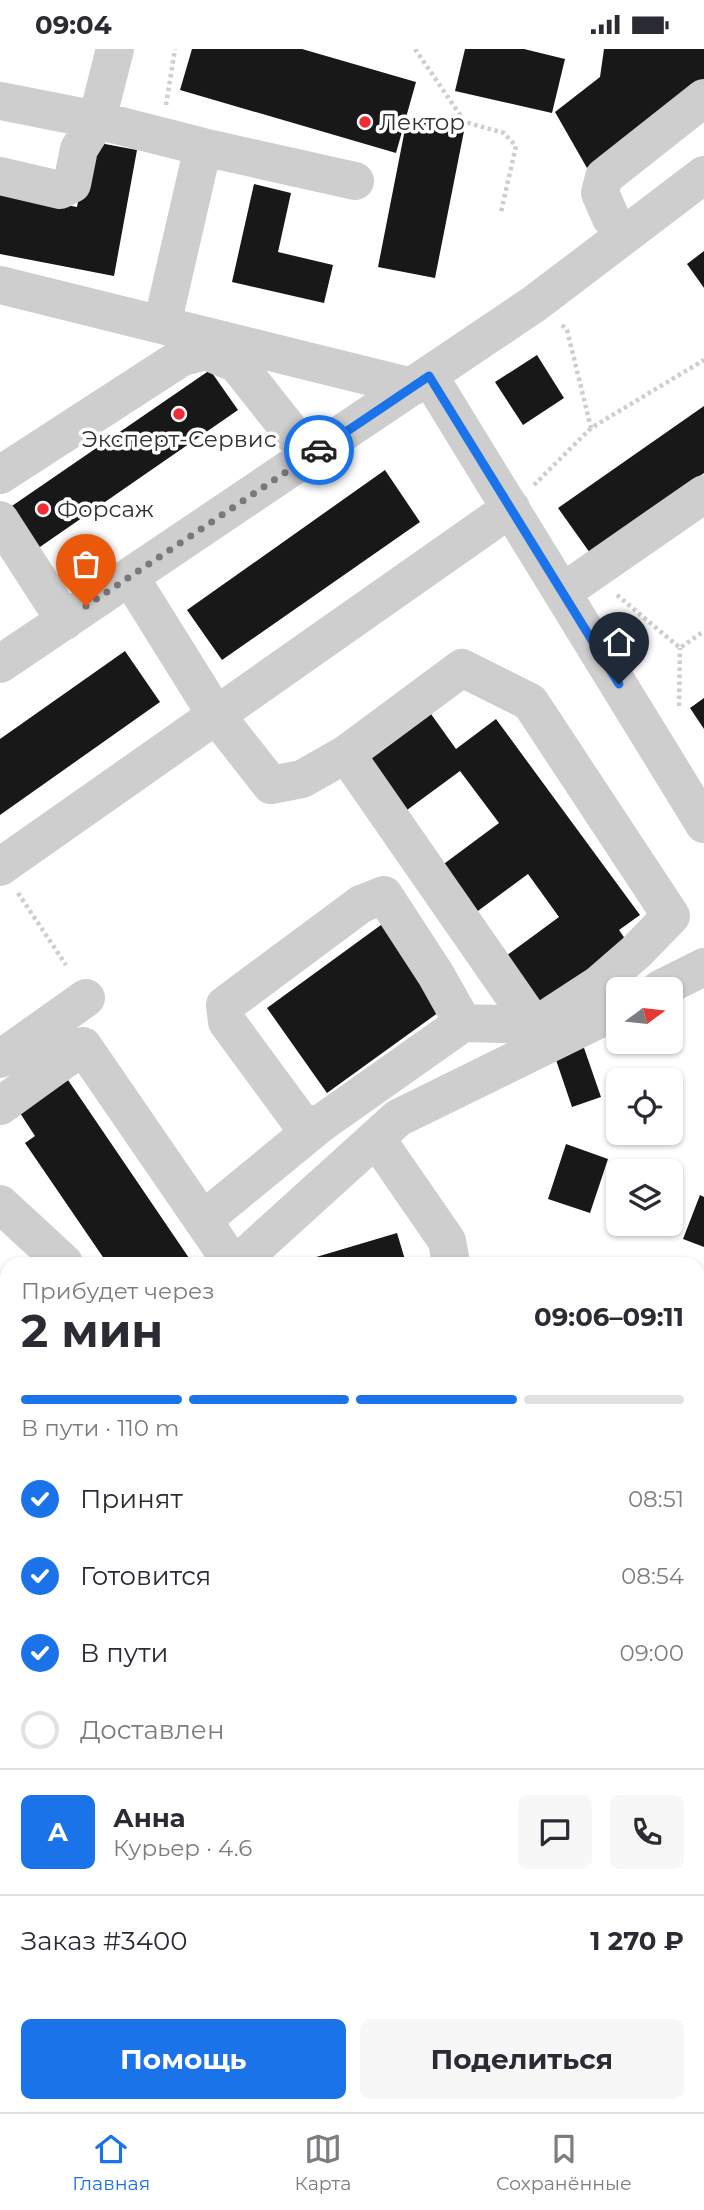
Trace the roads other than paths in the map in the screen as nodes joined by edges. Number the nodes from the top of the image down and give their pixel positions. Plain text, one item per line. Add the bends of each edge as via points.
1 (115, 49) edge
2 (704, 98) edge
3 (0, 101) edge
4 (97, 120) junction
5 (203, 147) junction
6 (704, 175) edge
7 (0, 176) edge
8 (355, 181) dead end
9 (625, 235) junction
10 (0, 285) edge
11 (162, 325) junction
12 (421, 381) junction
13 (310, 456) junction
14 (0, 475) edge
15 (704, 494) edge
16 (511, 508) junction
17 (0, 520) edge
18 (130, 577) junction
19 (577, 583) junction
20 (65, 621) junction
21 (0, 664) edge
22 (216, 715) junction
23 (346, 754) junction
24 (699, 805) edge
25 (0, 867) edge
26 (704, 967) edge
27 (683, 978) edge
28 (86, 998) dead end
29 (606, 1016) edge
30 (463, 1023) junction
31 (534, 1025) junction
32 (0, 1059) edge
33 (0, 1106) edge
34 (320, 1124) junction
35 (376, 1137) junction
36 (0, 1204) edge
37 (203, 1220) junction
38 (57, 1257) edge
39 (229, 1257) edge
40 (245, 1257) edge
41 (450, 1257) edge

1 - 4 street
2 - 9 street via 604,177 600,193
3 - 4 street
4 - 5 street
4 - 7 street via 79,149 72,184 60,190
5 - 8 street
5 - 11 street
6 - 9 street
9 - 12 street
10 - 11 street
11 - 12 street
12 - 13 street
12 - 16 street
13 - 14 street via 237,364 206,351 182,357
13 - 18 street
15 - 19 street
16 - 19 street
16 - 22 street
17 - 20 street
18 - 20 street
18 - 22 street
19 - 24 street
20 - 21 street
22 - 23 street via 271,785 302,779
22 - 25 street
23 - 31 street
23 - 31 street via 462,669 530,702 671,916 598,985
26 - 27 street
28 - 32 street
29 - 35 street via 398,1118
30 - 31 street
30 - 34 street
30 - 34 street via 384,895 361,904 225,1005 226,1022 302,1124
33 - 37 street via 83,1045
34 - 37 street
35 - 40 street
35 - 41 street via 447,1241
36 - 38 street
37 - 39 street

